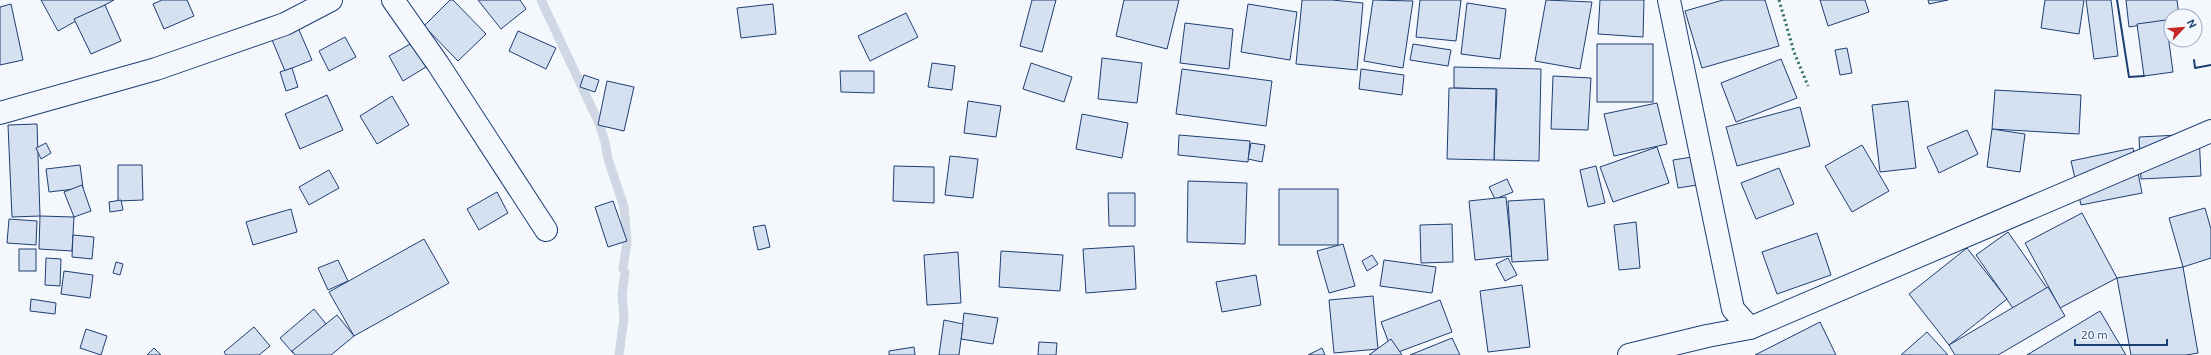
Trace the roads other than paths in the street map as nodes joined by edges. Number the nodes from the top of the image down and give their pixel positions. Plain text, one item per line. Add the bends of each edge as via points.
1 (331, 0) edge
2 (393, 0) edge
3 (1669, 0) edge
4 (0, 112) edge
5 (2211, 131) edge
6 (546, 230) dead end
7 (1750, 328) junction
8 (1629, 355) edge

1 - 4 street via 285,24 156,69
2 - 6 street via 438,64
3 - 7 street via 1733,309
5 - 7 street
7 - 8 street

